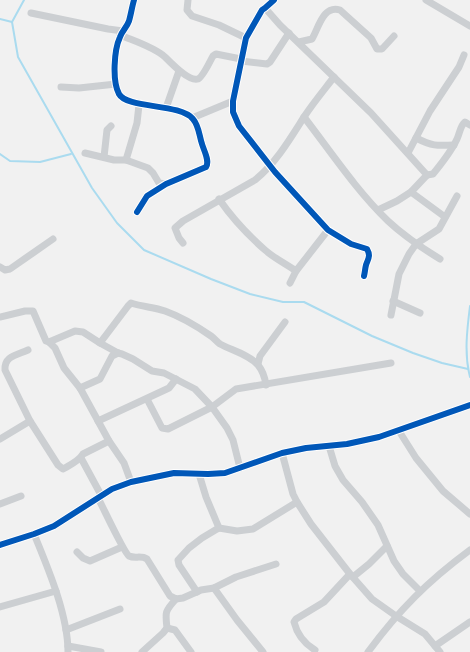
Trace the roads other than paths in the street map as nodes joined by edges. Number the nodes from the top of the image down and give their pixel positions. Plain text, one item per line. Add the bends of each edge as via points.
1 (134, 0) edge
2 (188, 0) edge
3 (274, 0) edge
4 (426, 0) edge
5 (265, 8) junction
6 (32, 13) dead end
7 (470, 26) edge
8 (122, 33) junction
9 (289, 33) junction
10 (394, 36) dead end
11 (246, 38) junction
12 (300, 42) junction
13 (464, 55) dead end
14 (241, 60) junction
15 (179, 71) junction
16 (334, 77) junction
17 (116, 84) junction
18 (61, 87) dead end
19 (233, 101) junction
20 (138, 104) junction
21 (166, 108) junction
22 (304, 117) junction
23 (192, 118) junction
24 (470, 125) edge
25 (110, 126) dead end
26 (416, 138) junction
27 (454, 145) junction
28 (85, 153) dead end
29 (408, 153) junction
30 (104, 158) junction
31 (126, 160) junction
32 (271, 165) junction
33 (427, 175) junction
34 (166, 184) junction
35 (411, 192) junction
36 (457, 196) dead end
37 (220, 199) junction
38 (378, 210) junction
39 (137, 212) dead end
40 (445, 217) junction
41 (328, 230) junction
42 (52, 239) dead end
43 (183, 243) dead end
44 (416, 244) junction
45 (440, 260) dead end
46 (0, 267) edge
47 (296, 272) junction
48 (364, 276) dead end
49 (290, 283) dead end
50 (393, 301) junction
51 (420, 313) dead end
52 (391, 315) dead end
53 (0, 317) edge
54 (285, 322) dead end
55 (49, 342) junction
56 (100, 343) junction
57 (28, 350) dead end
58 (118, 353) junction
59 (391, 363) dead end
60 (258, 364) junction
61 (3, 371) edge
62 (176, 379) junction
63 (266, 385) junction
64 (80, 388) junction
65 (147, 399) junction
66 (470, 405) edge
67 (212, 407) junction
68 (30, 421) junction
69 (98, 421) junction
70 (399, 431) junction
71 (0, 439) edge
72 (109, 441) junction
73 (329, 446) junction
74 (282, 453) junction
75 (81, 458) junction
76 (240, 468) junction
77 (199, 474) junction
78 (131, 482) junction
79 (21, 496) dead end
80 (100, 496) junction
81 (297, 502) junction
82 (0, 504) edge
83 (470, 514) edge
84 (219, 528) junction
85 (34, 534) junction
86 (0, 545) edge
87 (386, 546) junction
88 (122, 547) junction
89 (470, 550) edge
90 (77, 552) dead end
91 (276, 564) dead end
92 (352, 576) junction
93 (214, 588) junction
94 (56, 591) junction
95 (420, 591) junction
96 (197, 592) junction
97 (176, 599) junction
98 (0, 607) edge
99 (120, 609) dead end
100 (396, 616) junction
101 (470, 622) edge
102 (167, 628) junction
103 (66, 630) junction
104 (435, 646) junction
105 (68, 649) edge
106 (315, 650) dead end
107 (101, 652) edge
108 (142, 652) edge
109 (191, 652) edge
110 (263, 652) edge
111 (368, 652) edge
112 (440, 652) edge

1 - 8 street via 128,23
2 - 11 street via 187,10 192,16
3 - 5 street
4 - 7 street
5 - 9 street
5 - 11 street
6 - 8 street
8 - 15 street via 163,56
8 - 17 street via 116,49
9 - 12 street
9 - 14 street via 267,64
10 - 12 street via 382,49 377,48 340,10 334,8 326,12 312,39
11 - 14 street
12 - 16 street
13 - 26 street
14 - 15 street via 216,54 199,79 191,78
14 - 19 street
15 - 21 street
16 - 22 street
16 - 29 street
17 - 18 street
17 - 20 street via 120,96
19 - 23 street
19 - 32 street via 233,112 240,126
20 - 21 street
20 - 31 street via 137,123
21 - 23 street via 186,113
22 - 32 street
22 - 38 street via 353,182
23 - 34 street via 198,127 208,165
24 - 27 street via 465,122 463,124
25 - 30 street via 107,130
26 - 27 street via 435,146
26 - 29 street
27 - 33 street via 433,174
28 - 30 street
29 - 33 street
30 - 31 street
31 - 34 street via 148,168 159,183
32 - 37 street via 255,180
32 - 41 street via 290,190
33 - 35 street
34 - 39 street via 147,196
35 - 38 street
35 - 40 street
36 - 40 street
37 - 43 street via 175,228
37 - 47 street via 227,212 241,227
38 - 44 street
40 - 44 street via 439,229
41 - 47 street
41 - 48 street via 352,244 367,249 369,253
42 - 46 street via 10,269
44 - 45 street
44 - 50 street via 398,274
47 - 49 street
50 - 51 street
50 - 52 street
53 - 55 street via 33,311 46,341
54 - 60 street via 260,356
55 - 56 street via 79,331
55 - 64 street via 55,348 64,368
56 - 58 street
56 - 60 street via 132,303 166,311
57 - 61 street via 7,359
58 - 62 street via 152,371
58 - 64 street via 112,356 100,379
59 - 63 street
60 - 63 street
61 - 68 street
62 - 65 street via 169,388
62 - 67 street via 195,389
63 - 67 street via 236,389
64 - 69 street
65 - 67 street via 162,428 165,429
65 - 69 street
66 - 70 street
67 - 76 street via 233,440
68 - 71 street
68 - 75 street via 61,468
69 - 72 street
70 - 73 street
70 - 83 street via 416,458 443,491
72 - 75 street via 83,454
72 - 78 street via 124,463
73 - 74 street
73 - 87 street via 335,466 378,524
74 - 76 street
74 - 81 street
75 - 80 street
76 - 77 street via 225,473
77 - 78 street via 174,473
77 - 84 street
78 - 80 street
79 - 82 street
80 - 85 street via 54,526
80 - 88 street
81 - 84 street via 253,529 237,531
81 - 92 street
84 - 96 street via 189,548 178,560
85 - 86 street
85 - 94 street
87 - 92 street via 370,564
87 - 95 street via 403,574
88 - 90 street via 90,561
88 - 97 street via 131,557 147,559 170,596
89 - 95 street
91 - 93 street via 236,577
92 - 100 street via 372,599
92 - 106 street via 324,602 294,622 298,632
93 - 96 street
93 - 110 street
94 - 98 street
94 - 103 street
95 - 100 street
96 - 97 street
97 - 102 street via 166,609
99 - 103 street
100 - 104 street via 425,634
100 - 111 street
101 - 104 street
102 - 108 street
102 - 109 street via 175,630
103 - 105 street
104 - 112 street
105 - 107 street

